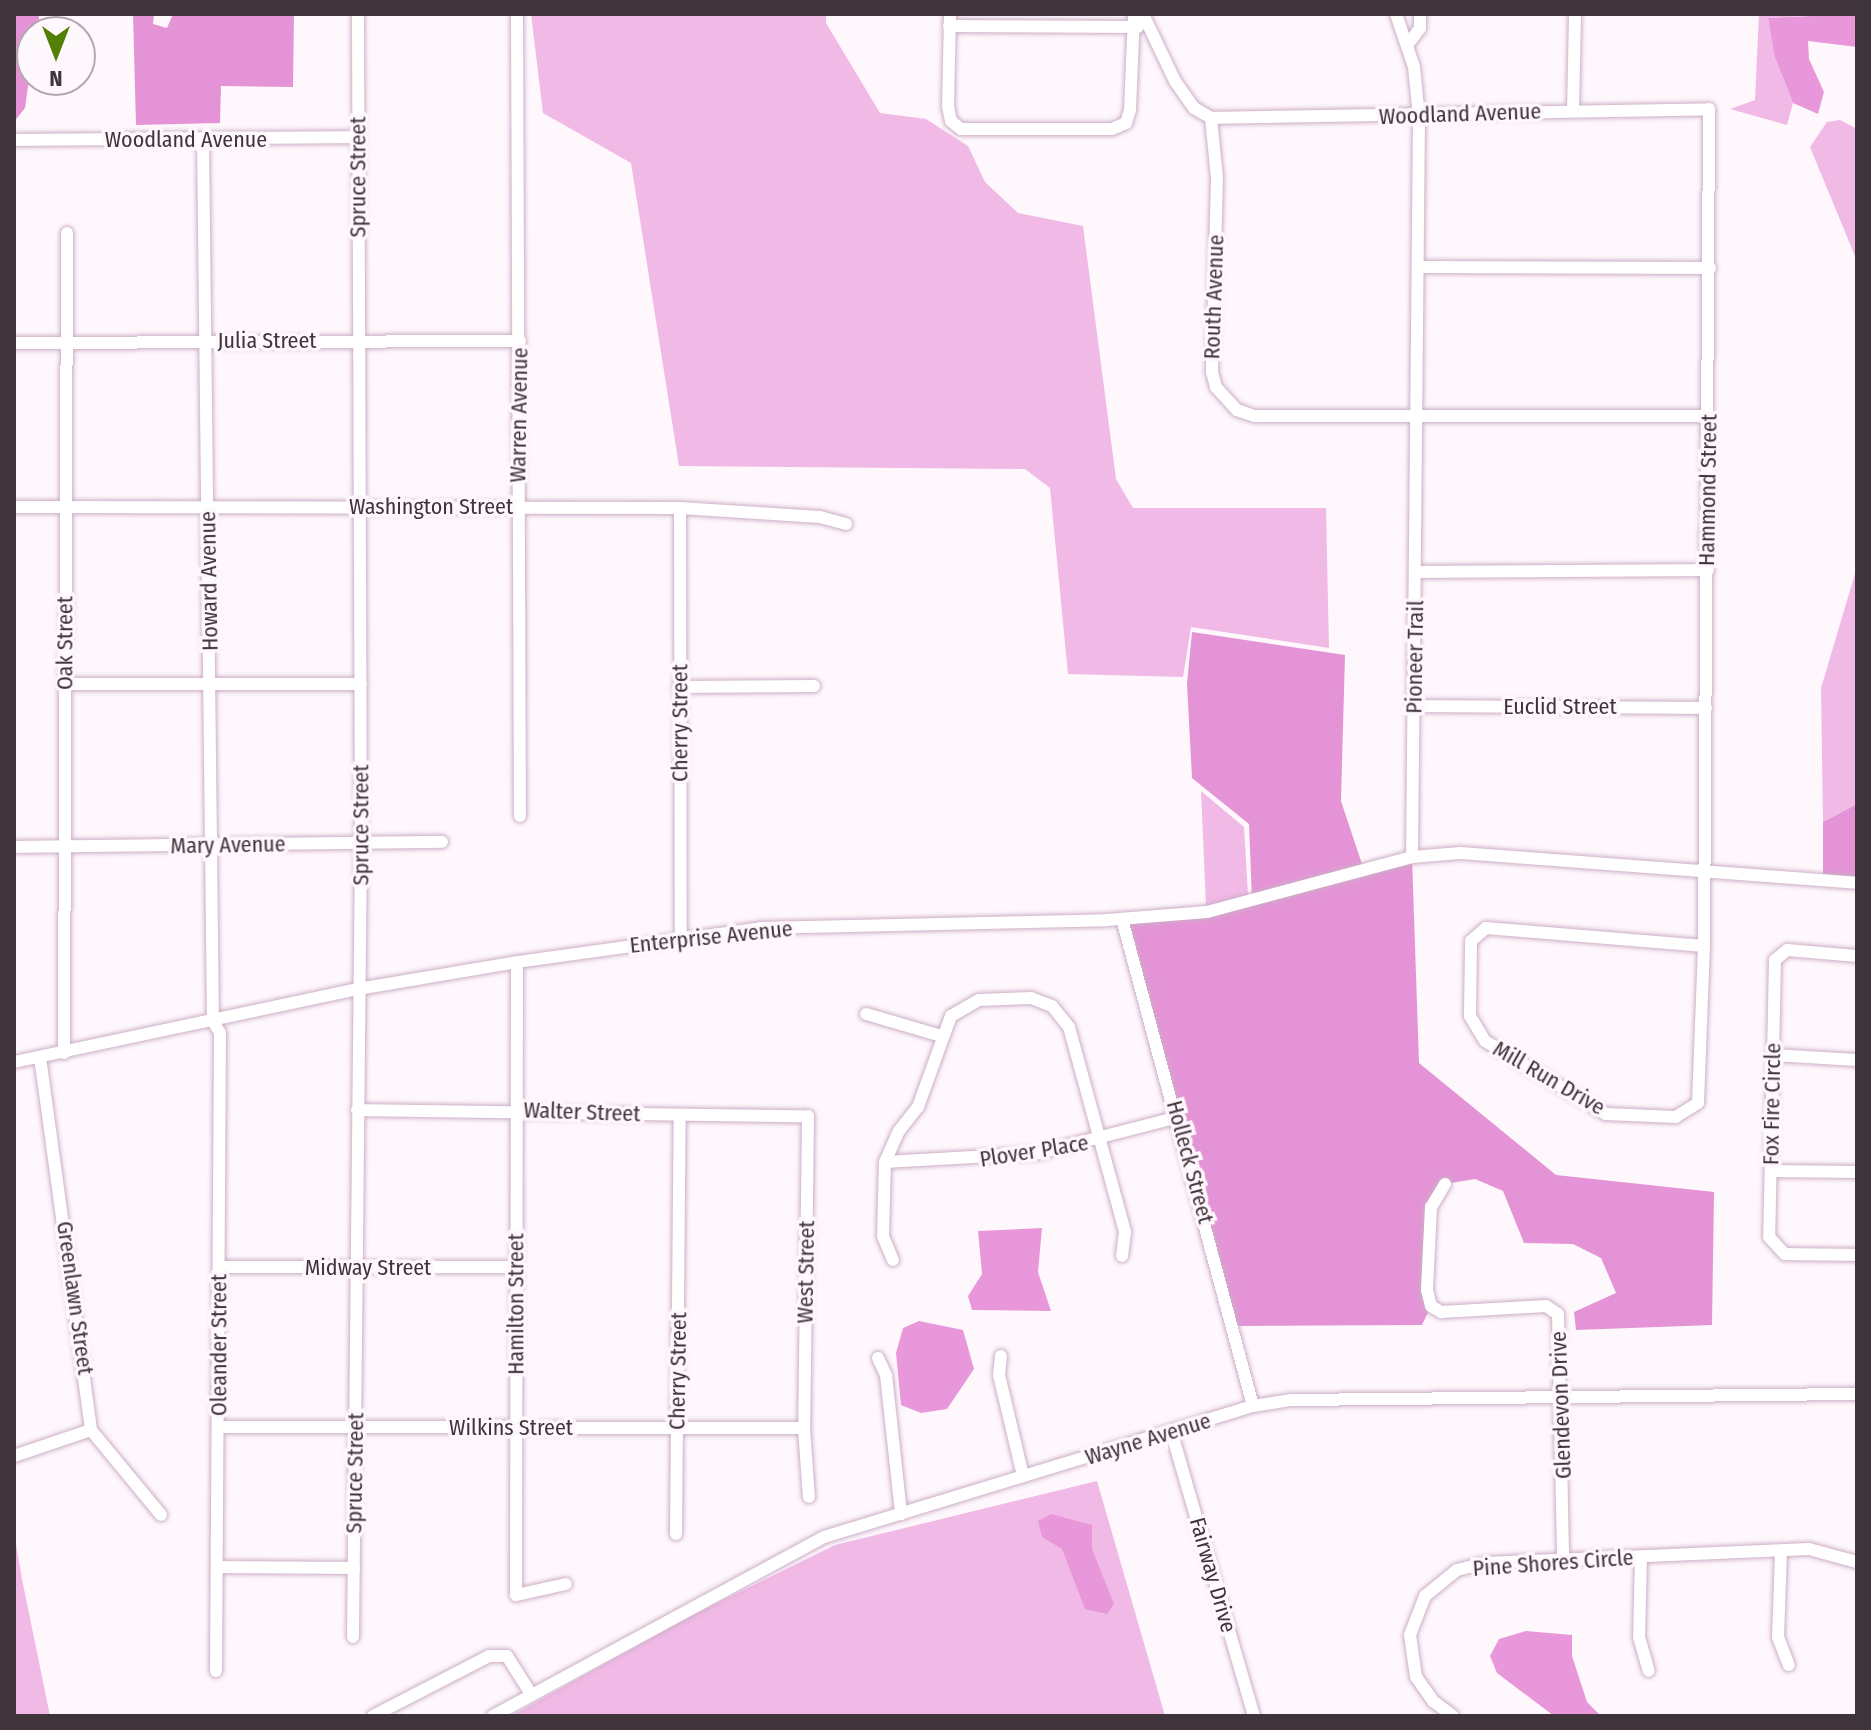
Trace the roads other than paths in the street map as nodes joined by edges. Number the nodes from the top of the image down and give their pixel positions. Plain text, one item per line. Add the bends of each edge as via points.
1 (358, 14) edge
2 (517, 14) edge
3 (1143, 14) edge
4 (1396, 14) edge
5 (1420, 14) edge
6 (1575, 14) edge
7 (950, 20) edge
8 (1132, 20) edge
9 (1149, 27) junction
10 (1408, 44) junction
11 (1709, 109) joint
12 (1573, 111) junction
13 (1419, 117) junction
14 (1211, 118) junction
15 (358, 137) junction
16 (14, 140) edge
17 (203, 141) junction
18 (67, 233) dead end
19 (1422, 267) junction
20 (1710, 268) junction
21 (205, 341) junction
22 (358, 341) junction
23 (520, 341) junction
24 (14, 343) edge
25 (66, 343) junction
26 (1419, 415) junction
27 (1709, 416) junction
28 (14, 507) edge
29 (207, 507) junction
30 (361, 507) junction
31 (517, 507) junction
32 (66, 508) junction
33 (680, 508) junction
34 (846, 524) dead end
35 (1708, 570) junction
36 (1416, 572) junction
37 (64, 684) junction
38 (212, 684) junction
39 (361, 684) junction
40 (814, 686) dead end
41 (679, 687) junction
42 (1414, 706) junction
43 (1706, 708) junction
44 (520, 816) dead end
45 (361, 842) junction
46 (442, 842) dead end
47 (212, 846) junction
48 (14, 847) edge
49 (64, 847) junction
50 (1412, 857) junction
51 (1704, 872) junction
52 (1857, 883) edge
53 (1122, 919) junction
54 (681, 938) junction
55 (1704, 946) junction
56 (1857, 956) edge
57 (517, 962) junction
58 (358, 989) junction
59 (866, 1014) dead end
60 (213, 1021) junction
61 (941, 1036) junction
62 (64, 1053) junction
63 (1773, 1055) junction
64 (40, 1057) junction
65 (1857, 1060) edge
66 (14, 1062) edge
67 (516, 1109) junction
68 (357, 1110) junction
69 (680, 1115) junction
70 (808, 1116) joint
71 (1178, 1117) junction
72 (1101, 1139) junction
73 (885, 1162) junction
74 (1771, 1171) junction
75 (1857, 1172) edge
76 (1445, 1184) dead end
77 (1857, 1255) edge
78 (1122, 1256) dead end
79 (893, 1260) dead end
80 (219, 1267) junction
81 (517, 1267) junction
82 (356, 1269) junction
83 (1001, 1356) dead end
84 (878, 1358) dead end
85 (1857, 1394) edge
86 (1563, 1397) junction
87 (1253, 1406) junction
88 (219, 1427) junction
89 (356, 1427) junction
90 (516, 1428) junction
91 (677, 1428) junction
92 (804, 1428) junction
93 (91, 1430) junction
94 (1172, 1434) junction
95 (14, 1456) edge
96 (1023, 1476) junction
97 (809, 1497) dead end
98 (901, 1514) junction
99 (161, 1515) dead end
100 (676, 1534) dead end
101 (1781, 1552) junction
102 (1641, 1557) junction
103 (1563, 1560) junction
104 (1857, 1562) edge
105 (219, 1567) junction
106 (354, 1568) junction
107 (566, 1584) dead end
108 (353, 1637) dead end
109 (1789, 1665) dead end
110 (216, 1671) dead end
111 (1649, 1671) dead end
112 (531, 1694) junction
113 (373, 1716) edge
114 (493, 1716) edge
115 (1254, 1716) edge
116 (1453, 1716) edge

1 - 15 street, Spruce Street
2 - 23 street, Warren Avenue
3 - 9 street
4 - 10 street, Pioneer Trail
5 - 10 street via 1420,28
6 - 12 street
7 - 8 street
7 - 8 street via 951,121 961,129 1112,129 1126,123
8 - 9 street
9 - 14 street via 1194,108
10 - 13 street, Pioneer Trail
11 - 12 street, Woodland Avenue
11 - 20 street, Hammond Street
12 - 13 street, Woodland Avenue
13 - 14 street, Woodland Avenue
13 - 19 street, Pioneer Trail
14 - 26 street, Routh Avenue via 1217,178 1212,372 1216,387 1228,403 1254,416
15 - 17 street, Woodland Avenue
15 - 22 street, Spruce Street
16 - 17 street, Woodland Avenue
17 - 21 street, Howard Avenue
18 - 25 street, Oak Street
19 - 20 street
19 - 26 street, Pioneer Trail
20 - 27 street, Hammond Street
21 - 22 street, Julia Street
21 - 25 street, Julia Street
21 - 29 street, Howard Avenue
22 - 23 street, Julia Street
22 - 30 street, Spruce Street
23 - 31 street, Warren Avenue
24 - 25 street, Julia Street
25 - 32 street, Oak Street
26 - 27 street
26 - 36 street, Pioneer Trail
27 - 35 street, Hammond Street
28 - 32 street, Washington Street
29 - 30 street, Washington Street
29 - 32 street, Washington Street
29 - 38 street, Howard Avenue
30 - 31 street, Washington Street
30 - 39 street, Spruce Street
31 - 33 street, Washington Street
31 - 44 street, Warren Avenue
32 - 37 street, Oak Street
33 - 34 street, Washington Street via 820,517
33 - 41 street, Cherry Street
35 - 36 street
35 - 43 street, Hammond Street
36 - 42 street, Pioneer Trail
37 - 38 street
37 - 49 street, Oak Street
38 - 39 street
38 - 47 street, Howard Avenue
39 - 45 street, Spruce Street
40 - 41 street
41 - 54 street, Cherry Street
42 - 43 street, Euclid Street
42 - 50 street, Pioneer Trail
43 - 51 street, Hammond Street
45 - 46 street, Mary Avenue
45 - 47 street, Mary Avenue
45 - 58 street, Spruce Street
47 - 49 street, Mary Avenue
47 - 60 street, Howard Avenue
48 - 49 street, Mary Avenue
49 - 62 street, Oak Street
50 - 51 street via 1460,853
50 - 53 street, Enterprise Avenue via 1207,912
51 - 52 street
51 - 55 street, Mill Run Drive
53 - 54 street, Enterprise Avenue via 761,928
53 - 71 street, Holleck Street
54 - 57 street, Enterprise Avenue
55 - 55 street, Mill Run Drive via 1701,1094 1690,1113 1606,1114 1485,1041 1472,1024 1471,941 1486,928
56 - 63 street, Fox Fire Circle via 1787,950 1779,955
57 - 58 street, Enterprise Avenue
57 - 67 street, Hamilton Street
58 - 60 street, Enterprise Avenue
58 - 68 street, Spruce Street
59 - 61 street
60 - 62 street, Enterprise Avenue
60 - 80 street, Oleander Street via 220,1033
61 - 72 street via 951,1016 979,1000 1031,998 1052,1006 1069,1027
61 - 73 street via 918,1107
62 - 64 street, Enterprise Avenue
63 - 65 street
63 - 74 street, Fox Fire Circle
64 - 66 street, Enterprise Avenue
64 - 93 street, Greenlawn Street
67 - 68 street, Walter Street
67 - 69 street, Walter Street
67 - 81 street, Hamilton Street
68 - 82 street, Spruce Street
69 - 70 street, Walter Street
69 - 91 street, Cherry Street
70 - 92 street, West Street
71 - 72 street, Plover Place
71 - 87 street, Holleck Street
72 - 73 street, Plover Place via 960,1162
72 - 78 street via 1125,1232
73 - 79 street via 883,1236
74 - 75 street
74 - 77 street, Fox Fire Circle via 1769,1237 1774,1247 1785,1254
76 - 86 street, Glendevon Drive via 1431,1207 1431,1306 1441,1312 1546,1306 1558,1314
80 - 82 street, Midway Street
80 - 88 street, Oleander Street
81 - 82 street, Midway Street
81 - 90 street, Hamilton Street
82 - 89 street, Spruce Street
83 - 96 street via 999,1375
84 - 98 street via 886,1375
85 - 86 street, Wayne Avenue
86 - 87 street, Wayne Avenue via 1292,1400
86 - 103 street, Glendevon Drive
87 - 94 street, Wayne Avenue
88 - 89 street, Wilkins Street
88 - 105 street, Oleander Street
89 - 90 street, Wilkins Street
89 - 106 street, Spruce Street
90 - 91 street, Wilkins Street
90 - 107 street, Hamilton Street via 516,1595
91 - 92 street, Wilkins Street
91 - 100 street, Cherry Street
92 - 97 street, West Street
93 - 95 street
93 - 99 street
94 - 96 street, Wayne Avenue
94 - 115 street, Fairway Drive
96 - 98 street, Wayne Avenue
98 - 112 street, Wayne Avenue via 824,1537
101 - 102 street, Pine Shores Circle
101 - 104 street, Pine Shores Circle via 1830,1551
101 - 109 street via 1778,1637
102 - 103 street, Pine Shores Circle
102 - 111 street via 1639,1637
103 - 116 street, Pine Shores Circle via 1486,1563 1457,1570 1425,1596 1412,1624 1410,1653 1416,1677 1433,1701
105 - 106 street
105 - 110 street, Oleander Street
106 - 108 street, Spruce Street
112 - 113 street via 507,1656 489,1656
112 - 114 street, Wayne Avenue

